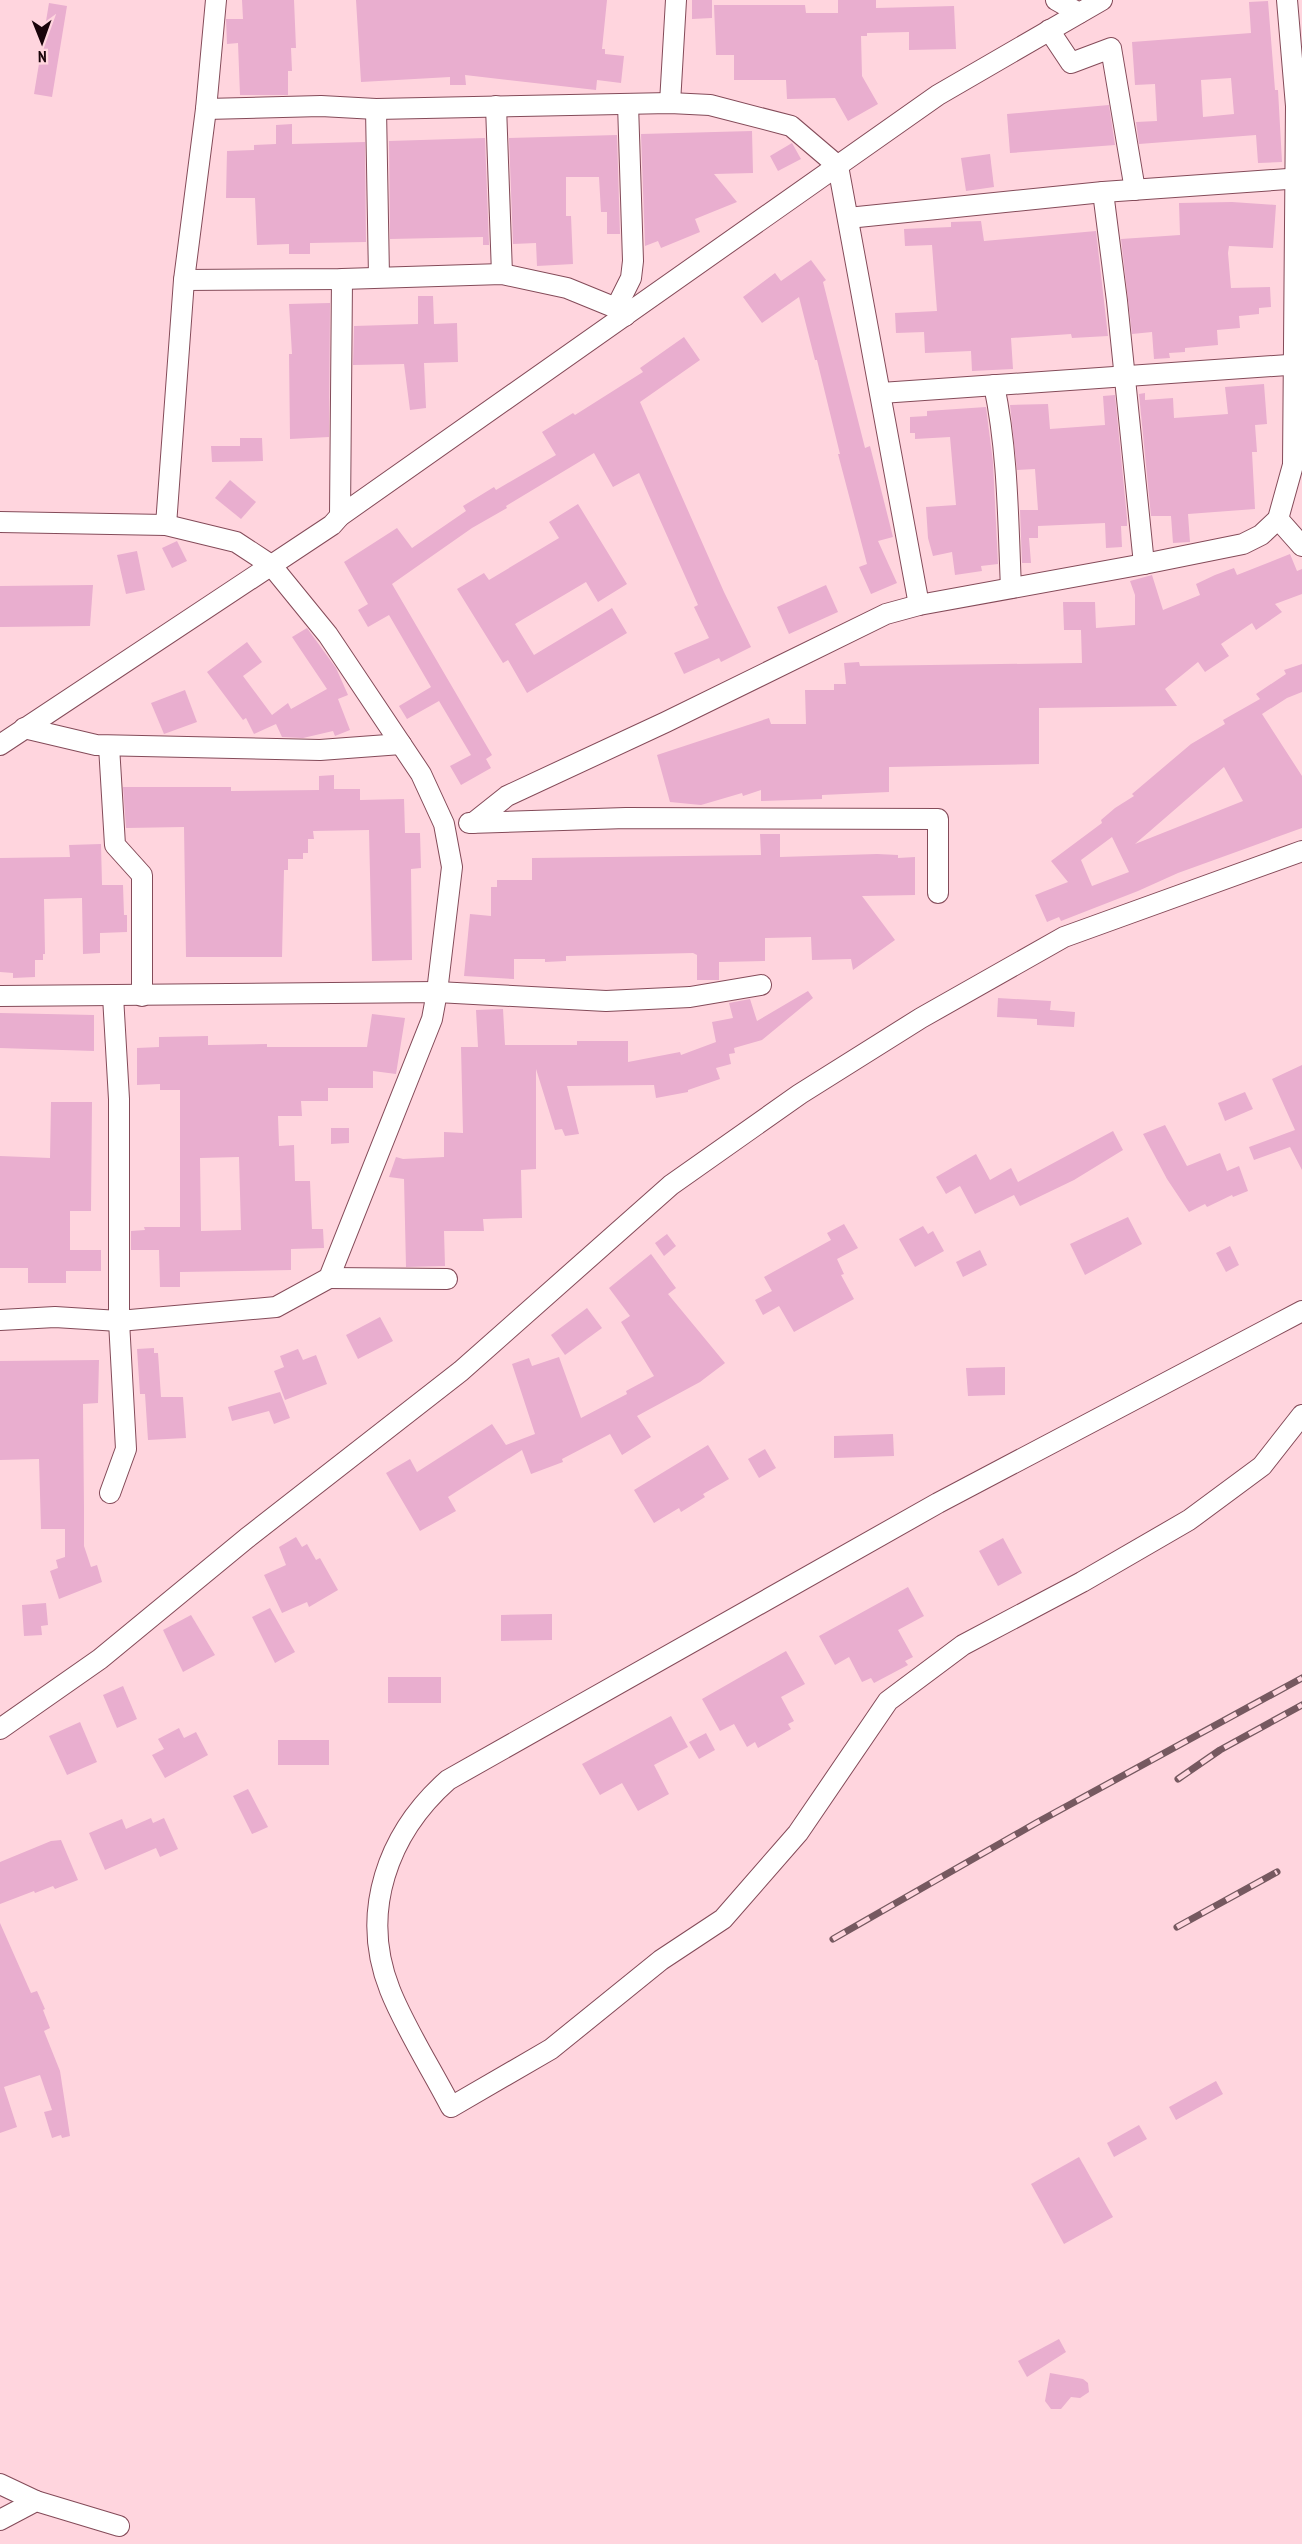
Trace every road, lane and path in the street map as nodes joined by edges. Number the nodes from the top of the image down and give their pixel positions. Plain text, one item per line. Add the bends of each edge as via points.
1 (216, 0) edge
2 (676, 0) edge
3 (1056, 0) edge
4 (1102, 0) edge
5 (1287, 0) edge
6 (1079, 13) junction
7 (1049, 30) junction
8 (1297, 49) edge
9 (670, 103) junction
10 (628, 104) junction
11 (496, 106) junction
12 (206, 109) junction
13 (376, 109) junction
14 (838, 166) junction
15 (1298, 178) edge
16 (1135, 190) junction
17 (1103, 192) junction
18 (848, 218) junction
19 (502, 274) junction
20 (379, 277) junction
21 (342, 279) junction
22 (184, 280) junction
23 (621, 312) junction
24 (1297, 365) edge
25 (1125, 377) junction
26 (994, 385) junction
27 (881, 393) junction
28 (340, 516) junction
29 (1278, 519) junction
30 (0, 522) edge
31 (166, 525) junction
32 (1302, 546) edge
33 (1144, 564) junction
34 (271, 566) junction
35 (1011, 588) junction
36 (919, 605) junction
37 (24, 728) junction
38 (401, 744) junction
39 (0, 745) edge
40 (109, 746) junction
41 (473, 823) junction
42 (444, 824) junction
43 (1302, 851) edge
44 (938, 893) dead end
45 (760, 986) dead end
46 (438, 992) junction
47 (0, 996) edge
48 (113, 996) junction
49 (142, 996) junction
50 (329, 1278) junction
51 (447, 1279) dead end
52 (1302, 1311) edge
53 (0, 1320) edge
54 (119, 1321) junction
55 (1302, 1414) edge
56 (110, 1493) dead end
57 (0, 1730) edge
58 (0, 2484) edge
59 (36, 2500) junction
60 (0, 2520) edge
61 (119, 2526) dead end

1 - 12 street
2 - 9 street
3 - 6 street
4 - 6 street
5 - 8 street
6 - 7 street
7 - 14 street via 938,94
7 - 16 street via 1071,63 1111,48
8 - 15 street
9 - 10 street
9 - 14 street via 710,105 791,126
10 - 11 street
10 - 23 street via 633,261
11 - 13 street
11 - 19 street
12 - 13 street
12 - 22 street
13 - 20 street
14 - 18 street
14 - 23 street
15 - 16 street
15 - 24 street
16 - 17 street
17 - 18 street
17 - 25 street
18 - 27 street
19 - 20 street
19 - 23 street via 567,288
20 - 21 street
21 - 22 street
21 - 28 street
22 - 31 street
23 - 28 street
24 - 25 street
24 - 29 street via 1293,465
25 - 26 street
25 - 33 street
26 - 27 street
26 - 35 street via 1005,453
27 - 36 street
28 - 34 street
29 - 32 street
29 - 33 street via 1261,535 1243,544
30 - 31 street
31 - 34 street via 236,542
33 - 35 street
34 - 37 street
34 - 38 street via 328,634
35 - 36 street
36 - 41 street via 886,614 507,796
37 - 39 street
37 - 40 street
38 - 40 street via 320,750
38 - 42 street via 421,774
40 - 49 street via 115,845 142,875
41 - 42 street
41 - 44 street via 626,818 938,819
42 - 46 street via 452,867
43 - 57 street via 1064,937 921,1018 800,1094 671,1185 461,1371 100,1659
45 - 46 street via 690,997 606,1001
46 - 49 street
46 - 50 street via 432,1019
47 - 48 street
48 - 49 street
48 - 54 street via 119,1099
50 - 51 street
50 - 54 street via 276,1306
52 - 55 street via 938,1503 448,1780 433,1793 407,1825 389,1861 380,1900 379,1946 390,1990 451,2107 551,2049 661,1960 723,1919 798,1833 888,1701 963,1645 1189,1520 1262,1466
53 - 54 street via 55,1317
54 - 56 street via 126,1449
58 - 59 street
59 - 60 street
59 - 61 street

